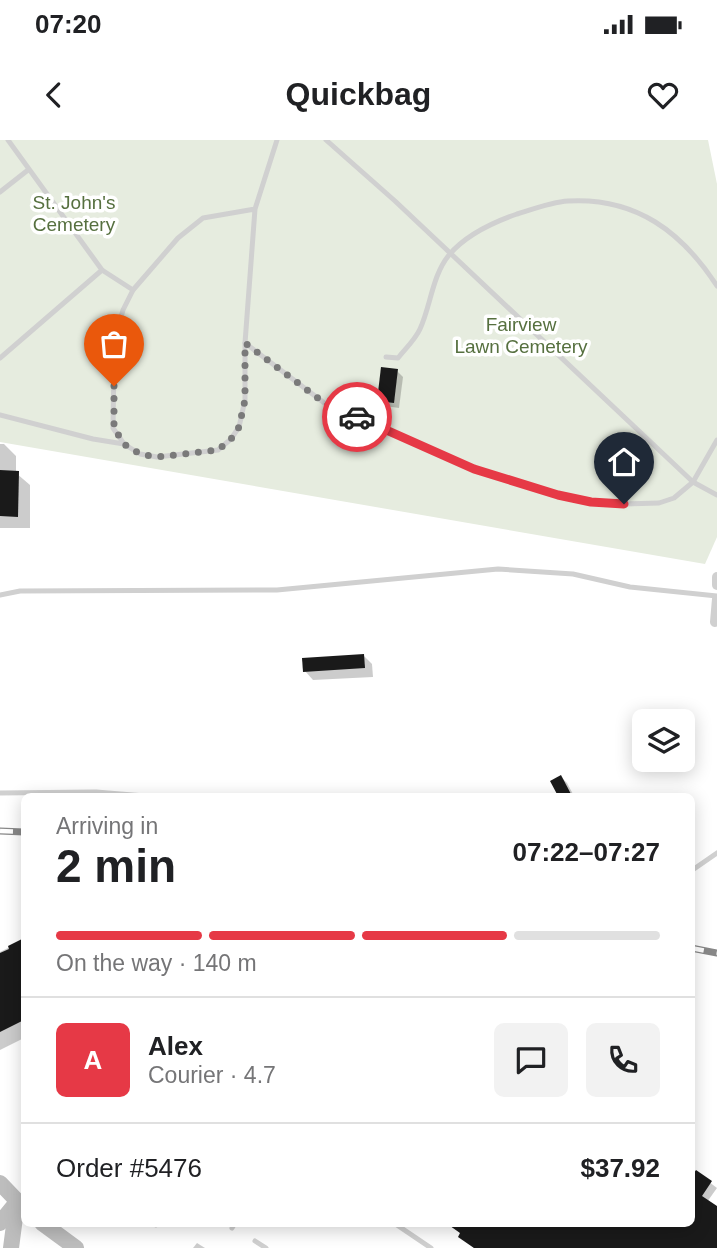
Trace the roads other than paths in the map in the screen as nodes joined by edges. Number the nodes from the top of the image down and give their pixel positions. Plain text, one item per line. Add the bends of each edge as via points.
1 (8, 140) edge
2 (277, 140) edge
3 (326, 140) edge
4 (28, 170) junction
5 (0, 192) edge
6 (255, 208) junction
7 (450, 254) junction
8 (102, 270) junction
9 (717, 285) edge
10 (133, 290) junction
11 (245, 343) junction
12 (386, 357) dead end
13 (0, 358) edge
14 (0, 415) edge
15 (717, 440) edge
16 (124, 444) junction
17 (693, 482) junction
18 (717, 495) edge
19 (717, 577) edge
20 (717, 585) edge
21 (0, 595) edge
22 (717, 597) edge
23 (716, 623) edge
24 (0, 793) edge
25 (108, 793) edge
26 (717, 853) edge
27 (695, 869) edge
28 (0, 1183) edge
29 (21, 1205) edge
30 (0, 1223) edge
31 (47, 1227) edge
32 (400, 1227) edge
33 (255, 1241) dead end
34 (11, 1248) edge
35 (76, 1248) edge
36 (266, 1248) edge
37 (431, 1248) edge

1 - 4 lane
2 - 6 lane
3 - 7 lane
4 - 5 lane
4 - 8 lane
6 - 10 lane via 203,218 178,238
6 - 11 lane
7 - 9 lane via 499,220 568,201 605,204 635,211 668,228
7 - 12 lane via 440,269 419,330 398,358
7 - 17 lane
8 - 10 lane
8 - 13 lane
10 - 16 lane via 122,310 114,364 114,428
11 - 16 lane via 245,400 239,427 218,450 157,457
11 - 17 lane via 327,405 474,469 539,490 591,502 659,503 674,498
14 - 16 lane
15 - 17 lane
17 - 18 lane
19 - 20 street
21 - 22 lane via 20,591 276,590 498,569 562,573
22 - 23 street
24 - 25 lane
26 - 27 lane
28 - 29 main road
29 - 30 main road
29 - 34 main road
31 - 35 main road
32 - 37 lane
33 - 36 lane

